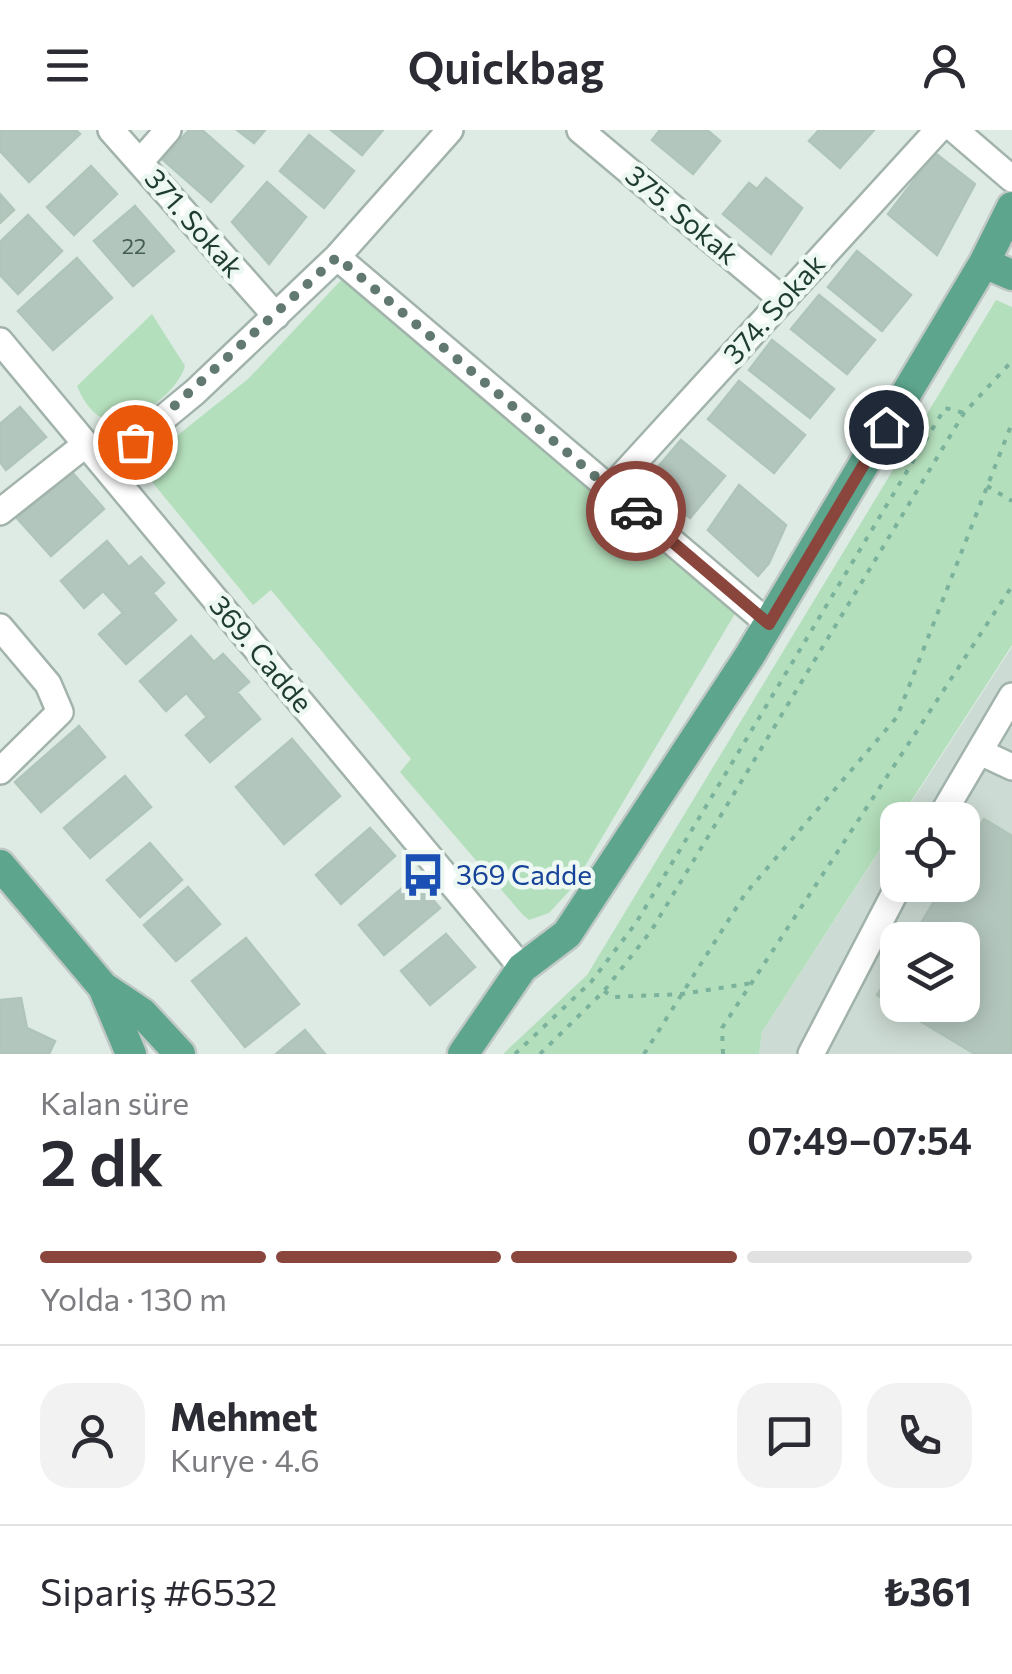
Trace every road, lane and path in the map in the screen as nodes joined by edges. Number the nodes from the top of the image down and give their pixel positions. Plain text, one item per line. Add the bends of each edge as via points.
1 (111, 130) edge
2 (168, 130) edge
3 (450, 130) edge
4 (580, 130) edge
5 (938, 130) edge
6 (954, 130) edge
7 (140, 162) junction
8 (1012, 180) edge
9 (1012, 207) edge
10 (337, 257) junction
11 (984, 262) junction
12 (1012, 275) edge
13 (783, 300) junction
14 (276, 316) junction
15 (0, 340) edge
16 (1012, 361) edge
17 (964, 412) junction
18 (1012, 423) edge
19 (86, 444) junction
20 (105, 466) junction
21 (987, 486) junction
22 (610, 489) junction
23 (1012, 501) edge
24 (0, 512) edge
25 (1012, 586) edge
26 (769, 624) junction
27 (0, 627) edge
28 (1012, 696) edge
29 (980, 752) junction
30 (1012, 767) edge
31 (0, 771) edge
32 (950, 802) edge
33 (0, 866) edge
34 (891, 902) edge
35 (522, 968) junction
36 (752, 983) junction
37 (103, 987) junction
38 (604, 991) junction
39 (682, 994) junction
40 (483, 1024) junction
41 (644, 1053) edge
42 (131, 1054) edge
43 (180, 1054) edge
44 (442, 1054) edge
45 (464, 1054) edge
46 (515, 1054) edge
47 (540, 1054) edge
48 (722, 1054) edge
49 (811, 1054) edge

1 - 7 street, 371. Sokak
2 - 7 street
3 - 10 street
4 - 13 street, 375. Sokak
5 - 13 street, 374. Sokak
6 - 8 street
7 - 14 street, 371. Sokak
9 - 11 main road
10 - 14 street
10 - 22 street
11 - 12 main road
11 - 26 main road
13 - 22 street, 374. Sokak
14 - 20 street
15 - 19 street, 369. Cadde
16 - 17 path
17 - 38 path via 651,931
17 - 46 path via 945,408 636,923 591,982
18 - 21 path
19 - 20 street, 369. Cadde
19 - 24 street
20 - 35 street, 369. Cadde
21 - 23 path
21 - 39 path via 897,717 745,894
22 - 26 street
25 - 36 path
26 - 35 main road via 567,934
27 - 31 street via 48,684 60,712
28 - 29 street
29 - 30 street
29 - 32 street
33 - 37 main road
34 - 49 street
35 - 40 main road
36 - 39 path
36 - 48 path via 722,1028
37 - 42 main road
37 - 43 main road via 142,1013
38 - 39 path via 613,997
38 - 47 path
39 - 41 path
40 - 44 main road
40 - 45 main road

